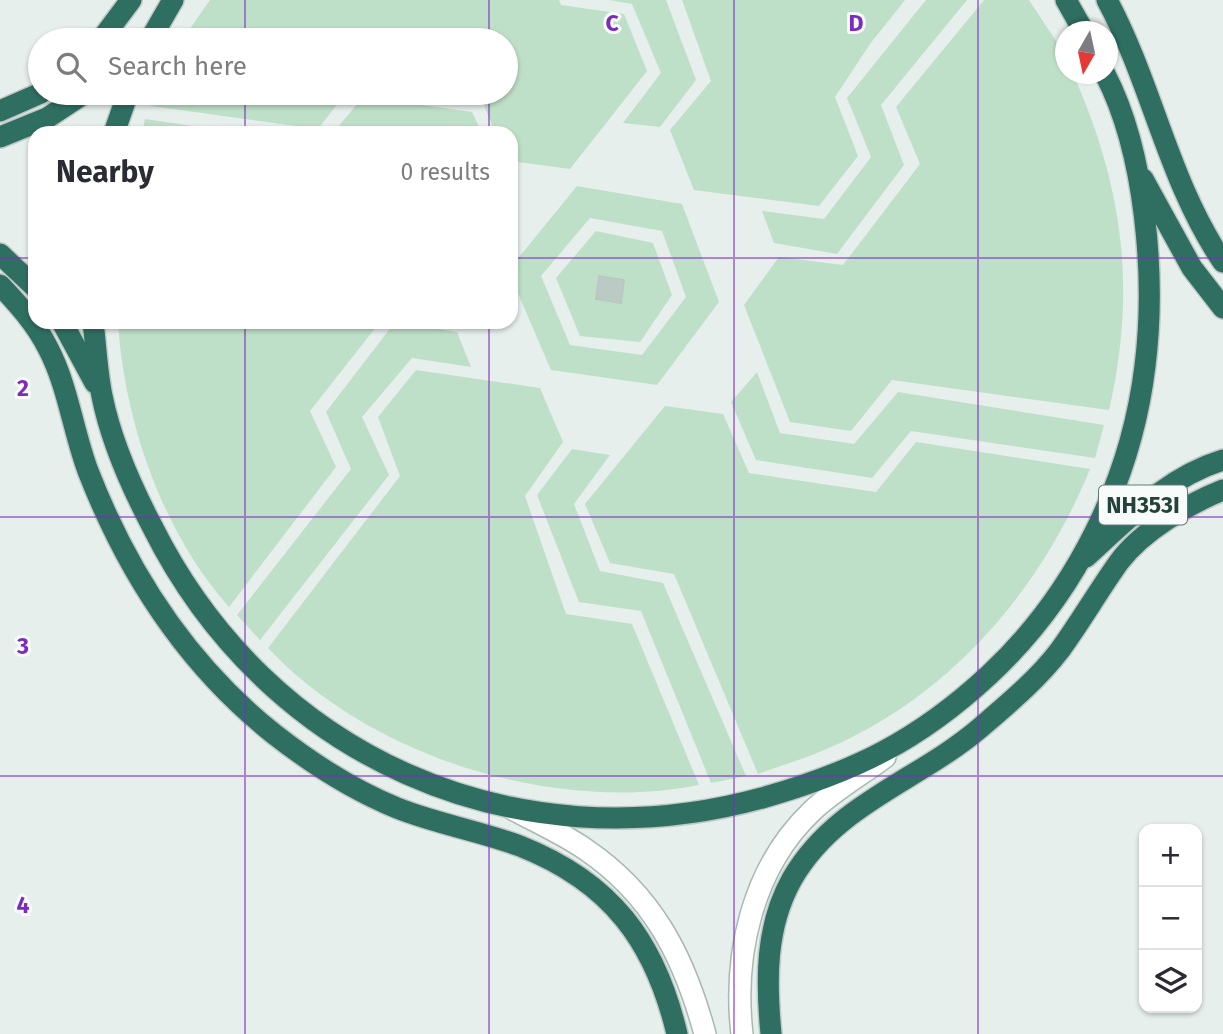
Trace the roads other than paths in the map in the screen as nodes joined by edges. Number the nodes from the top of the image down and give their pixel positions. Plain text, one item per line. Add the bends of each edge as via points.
1 (131, 0) edge
2 (173, 0) edge
3 (1066, 0) edge
4 (1107, 0) edge
5 (1078, 21) edge
6 (110, 28) edge
7 (156, 28) edge
8 (1108, 84) edge
9 (28, 99) edge
10 (67, 105) edge
11 (124, 105) edge
12 (0, 111) edge
13 (116, 126) edge
14 (0, 137) edge
15 (1135, 165) junction
16 (0, 254) edge
17 (1223, 262) edge
18 (28, 280) edge
19 (0, 285) edge
20 (1223, 308) edge
21 (28, 316) edge
22 (36, 329) edge
23 (66, 329) edge
24 (94, 329) edge
25 (102, 397) junction
26 (1223, 460) edge
27 (1223, 490) edge
28 (1075, 566) junction
29 (898, 747) junction
30 (507, 806) junction
31 (677, 1034) edge
32 (705, 1034) edge
33 (743, 1034) edge
34 (771, 1034) edge

1 - 6 highway
2 - 7 highway
3 - 5 highway
4 - 17 highway via 1144,78 1184,194
8 - 15 highway
9 - 12 highway
10 - 14 highway
11 - 13 highway
15 - 20 highway via 1192,268
15 - 28 highway via 1149,247 1150,327 1139,416 1111,498
16 - 18 highway
19 - 21 highway
22 - 31 highway via 49,349 87,467 120,547 146,593 202,667 274,734 351,786 397,808 518,845 584,880 618,909 640,938 658,970
23 - 25 highway
24 - 25 highway
25 - 30 highway via 129,481 174,571 229,644 291,706 366,755 449,791
26 - 28 highway, NH353I via 1154,495
27 - 34 highway via 1194,501 1121,559 1058,652 979,729 931,765 877,794 814,847 792,880 767,955
28 - 29 highway via 1026,640 967,695
29 - 30 highway via 810,785 720,809 633,819 536,814
29 - 33 street via 811,812 773,862 755,901 743,944 738,998
30 - 32 street via 585,849 654,914 692,986

